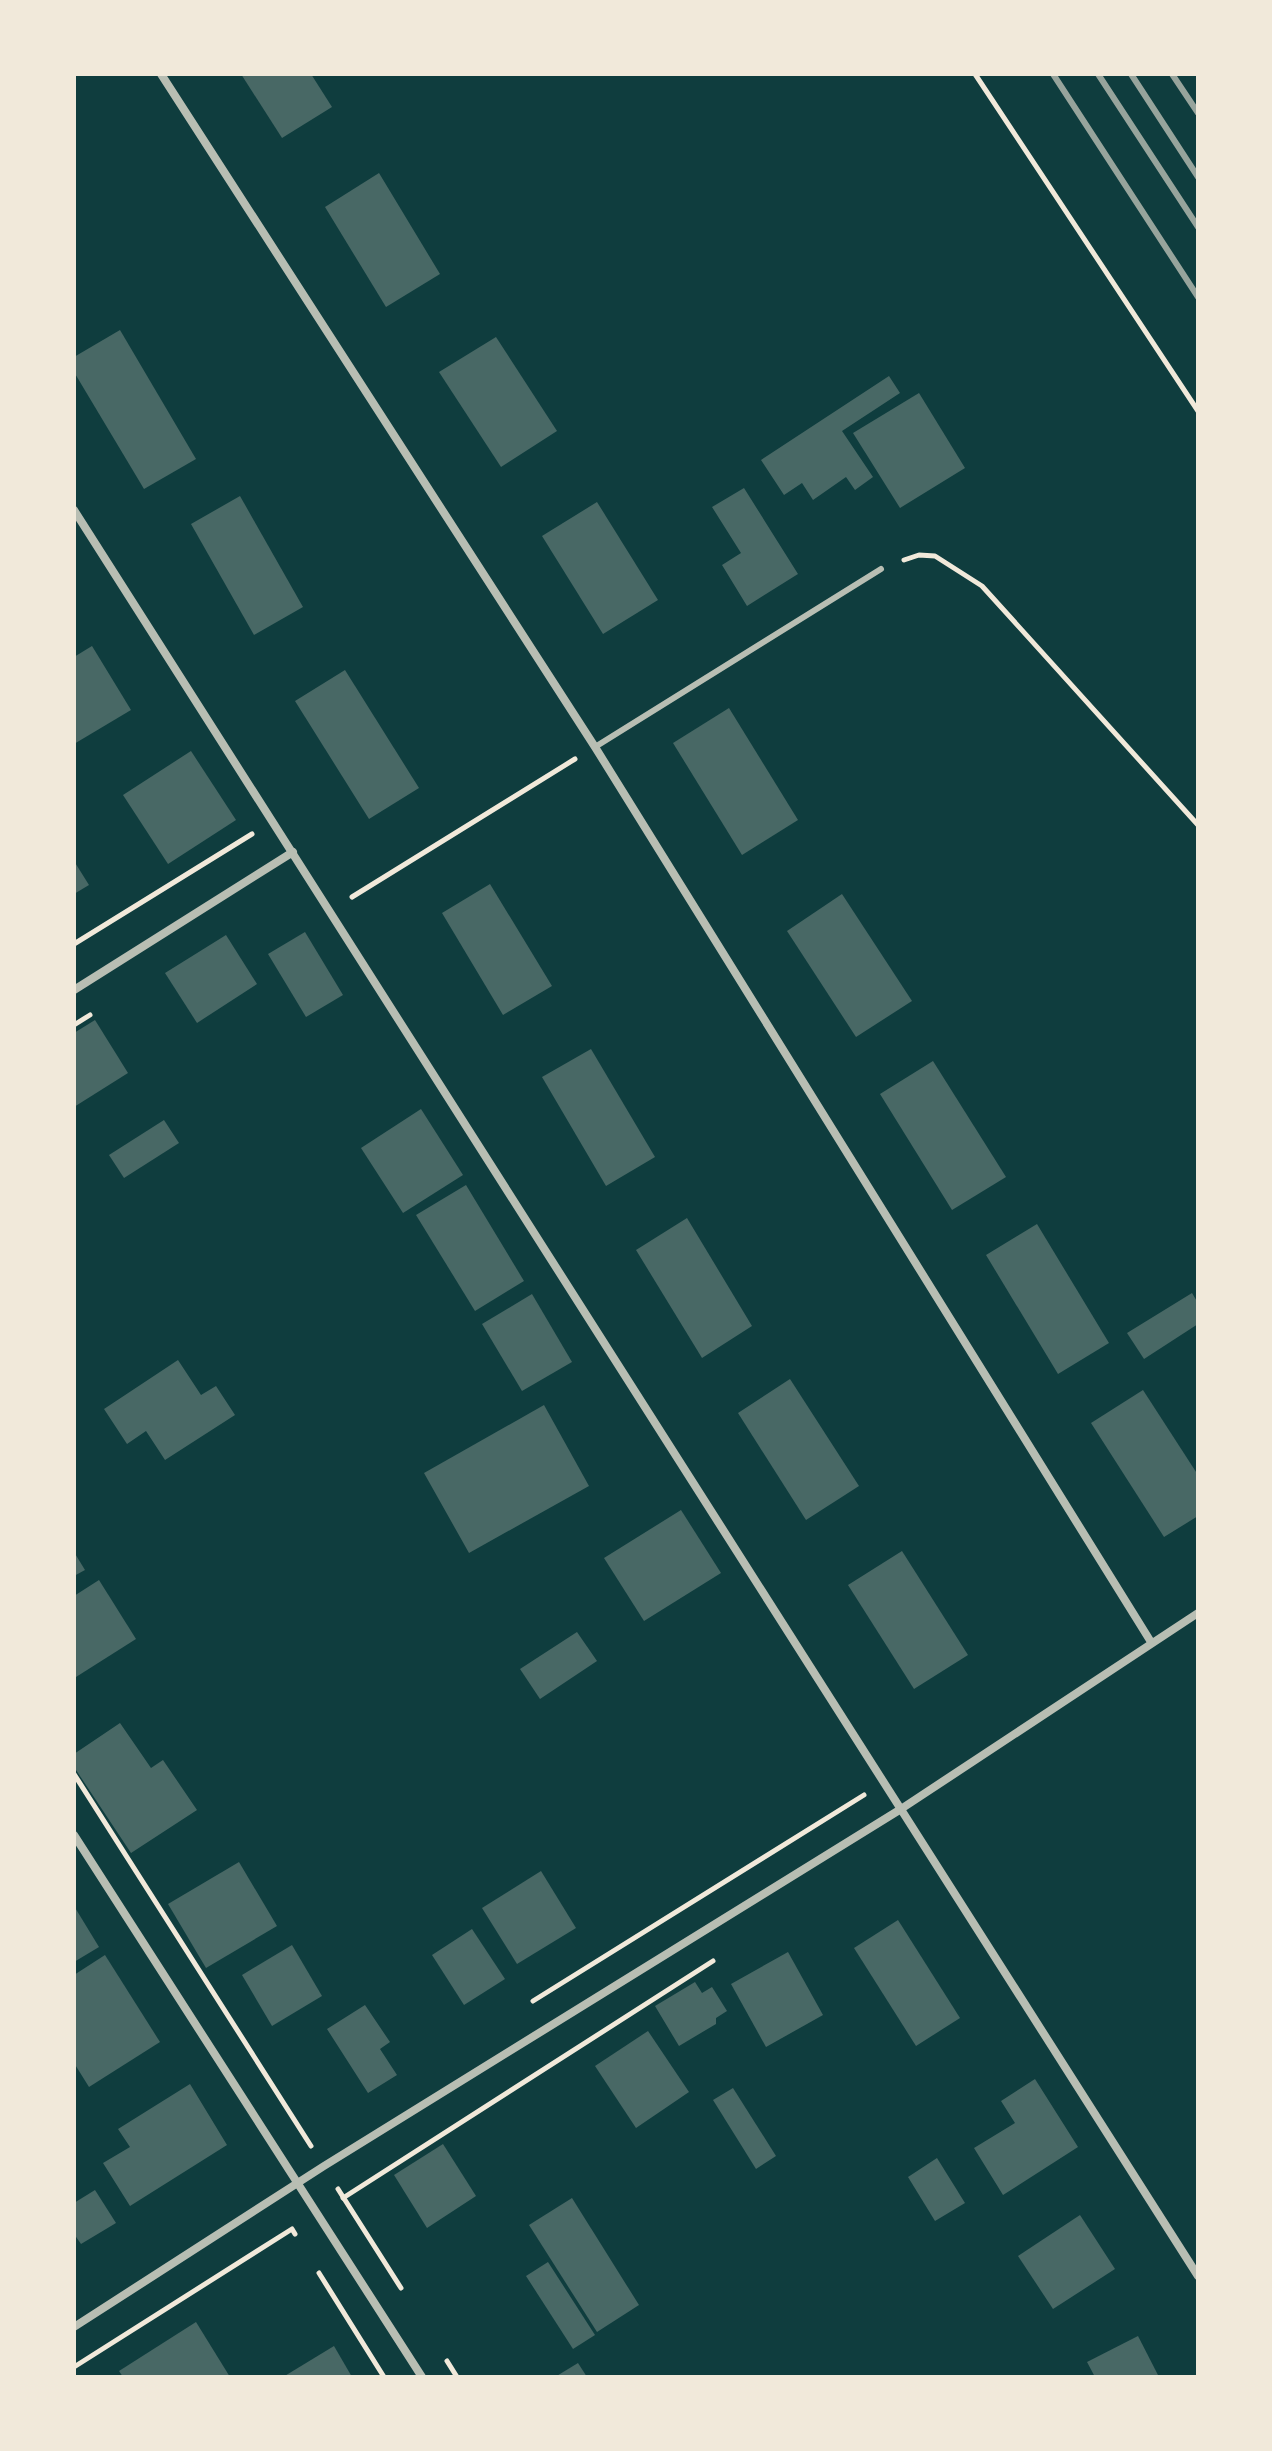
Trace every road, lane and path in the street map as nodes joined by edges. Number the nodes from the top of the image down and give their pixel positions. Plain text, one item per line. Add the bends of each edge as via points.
1 (161, 74) edge
2 (975, 74) edge
3 (1198, 411) edge
4 (74, 510) edge
5 (881, 569) joint
6 (595, 747) junction
7 (273, 821) junction
8 (1198, 825) edge
9 (293, 852) junction
10 (331, 910) junction
11 (74, 944) edge
12 (74, 990) edge
13 (1198, 1613) edge
14 (1151, 1642) junction
15 (74, 1774) edge
16 (885, 1782) junction
17 (901, 1809) junction
18 (74, 1835) edge
19 (716, 1959) dead end
20 (522, 2008) dead end
21 (321, 2133) dead end
22 (308, 2141) junction
23 (324, 2166) junction
24 (299, 2182) junction
25 (343, 2198) junction
26 (300, 2242) dead end
27 (317, 2269) dead end
28 (1198, 2276) edge
29 (408, 2300) dead end
30 (74, 2327) edge
31 (441, 2351) dead end
32 (74, 2367) edge
33 (384, 2377) edge
34 (422, 2377) edge
35 (457, 2377) edge

1 - 6 street
2 - 3 path
4 - 7 street
5 - 6 lane
5 - 8 path via 919,555 935,556 982,586
6 - 10 path
6 - 14 street
7 - 9 street
7 - 11 path
9 - 10 street
9 - 12 street
10 - 16 street
13 - 14 street
14 - 17 street
15 - 22 path
16 - 17 street
16 - 20 path
17 - 23 street
17 - 28 street
18 - 24 street
19 - 25 path
21 - 22 path
22 - 23 path
23 - 24 street
23 - 25 path
24 - 30 street
24 - 34 street
25 - 29 path
26 - 32 path via 292,2229
27 - 33 path
31 - 35 path

